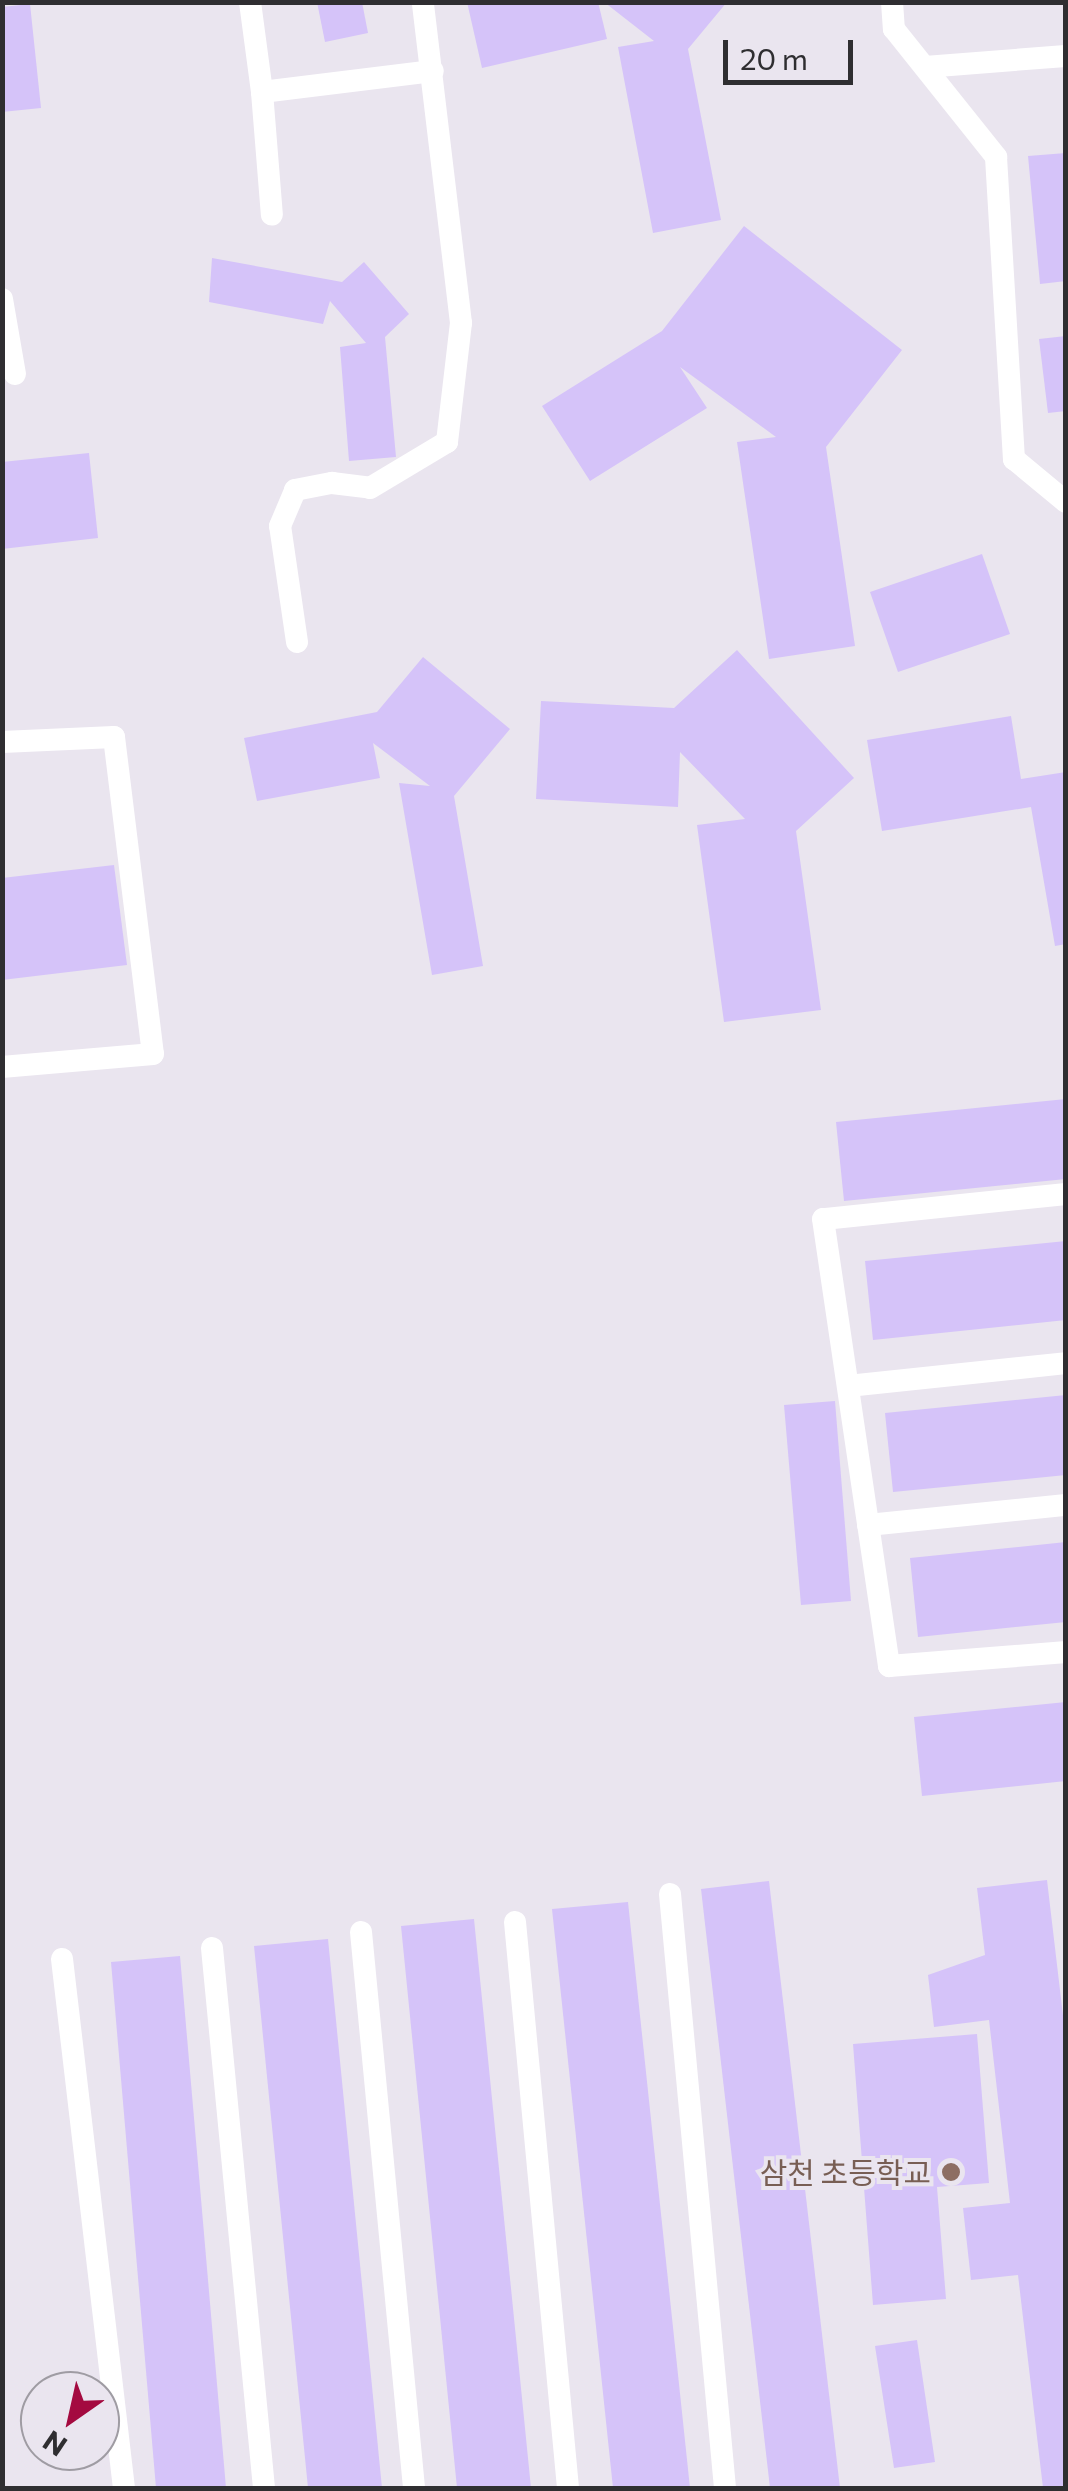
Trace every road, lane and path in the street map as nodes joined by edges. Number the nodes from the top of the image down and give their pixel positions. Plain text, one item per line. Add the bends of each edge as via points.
1 (250, 2) edge
2 (423, 2) edge
3 (892, 2) edge
4 (1066, 56) edge
5 (925, 67) junction
6 (433, 71) junction
7 (262, 92) junction
8 (272, 214) dead end
9 (2, 299) edge
10 (15, 374) dead end
11 (1066, 502) edge
12 (297, 642) dead end
13 (2, 742) edge
14 (2, 1068) edge
15 (1066, 1194) edge
16 (1066, 1364) edge
17 (848, 1386) junction
18 (1066, 1506) edge
19 (868, 1526) junction
20 (1066, 1652) edge
21 (670, 1894) dead end
22 (515, 1922) dead end
23 (361, 1932) dead end
24 (212, 1948) dead end
25 (62, 1958) dead end
26 (124, 2488) edge
27 (264, 2488) edge
28 (414, 2488) edge
29 (568, 2488) edge
30 (725, 2488) edge

1 - 7 lane
2 - 6 lane
3 - 5 lane via 894,29
4 - 5 lane
5 - 11 lane via 996,156 1014,460
6 - 7 lane
6 - 12 lane via 461,323 447,442 370,488 332,484 295,490 280,526
7 - 8 lane
9 - 10 lane
13 - 14 lane via 114,737 153,1054
15 - 17 lane via 823,1219
16 - 17 lane
17 - 19 lane
18 - 19 lane
19 - 20 lane via 889,1666
21 - 30 lane
22 - 29 lane
23 - 28 lane
24 - 27 lane
25 - 26 lane

